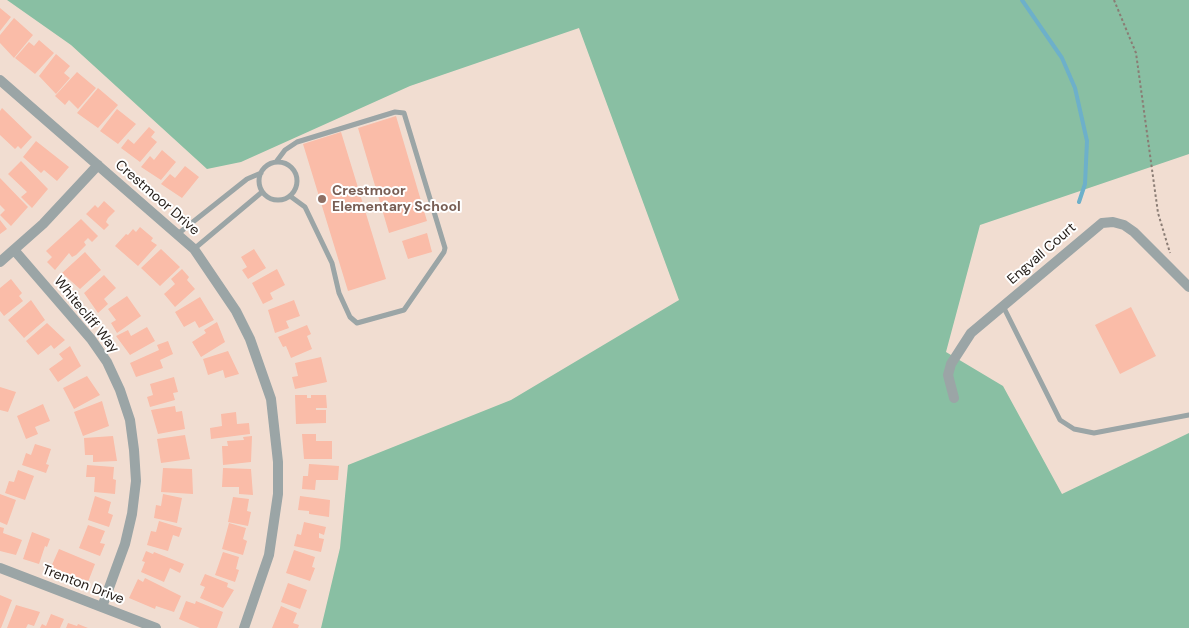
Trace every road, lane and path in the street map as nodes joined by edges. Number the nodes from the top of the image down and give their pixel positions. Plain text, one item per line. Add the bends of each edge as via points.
1 (1114, 0) edge
2 (0, 80) edge
3 (276, 162) junction
4 (98, 165) junction
5 (261, 173) junction
6 (262, 192) junction
7 (290, 196) junction
8 (179, 234) junction
9 (194, 249) junction
10 (14, 250) junction
11 (1172, 258) dead end
12 (0, 262) edge
13 (1189, 287) edge
14 (1002, 306) junction
15 (954, 398) dead end
16 (1189, 415) edge
17 (0, 568) edge
18 (102, 607) junction
19 (156, 628) edge
20 (244, 628) edge

1 - 11 path via 1136,53 1158,213
2 - 4 street, Crestmoor Drive
3 - 5 lane
3 - 7 lane via 288,166 296,174 296,186
3 - 7 lane via 297,142 395,112 404,113 444,252 404,310 357,323 350,317 339,293 332,263 305,207
4 - 8 street, Crestmoor Drive
4 - 10 street via 68,199
5 - 6 lane via 259,183
5 - 8 lane via 247,179
6 - 7 lane via 275,200
6 - 9 lane
8 - 9 street, Crestmoor Drive
9 - 20 street, Crestmoor Drive via 231,303 250,340 271,399 276,429 278,486 274,524 261,583
10 - 12 street
10 - 18 street, Whitecliff Way via 107,362 130,420 136,481 132,514 125,544
13 - 14 street, Engvall Court via 1134,232 1124,225 1102,223
14 - 15 street, Engvall Court via 971,333 951,364 948,375
14 - 16 lane via 1060,420 1074,429 1094,433
17 - 18 street, Trenton Drive
18 - 19 street, Trenton Drive

